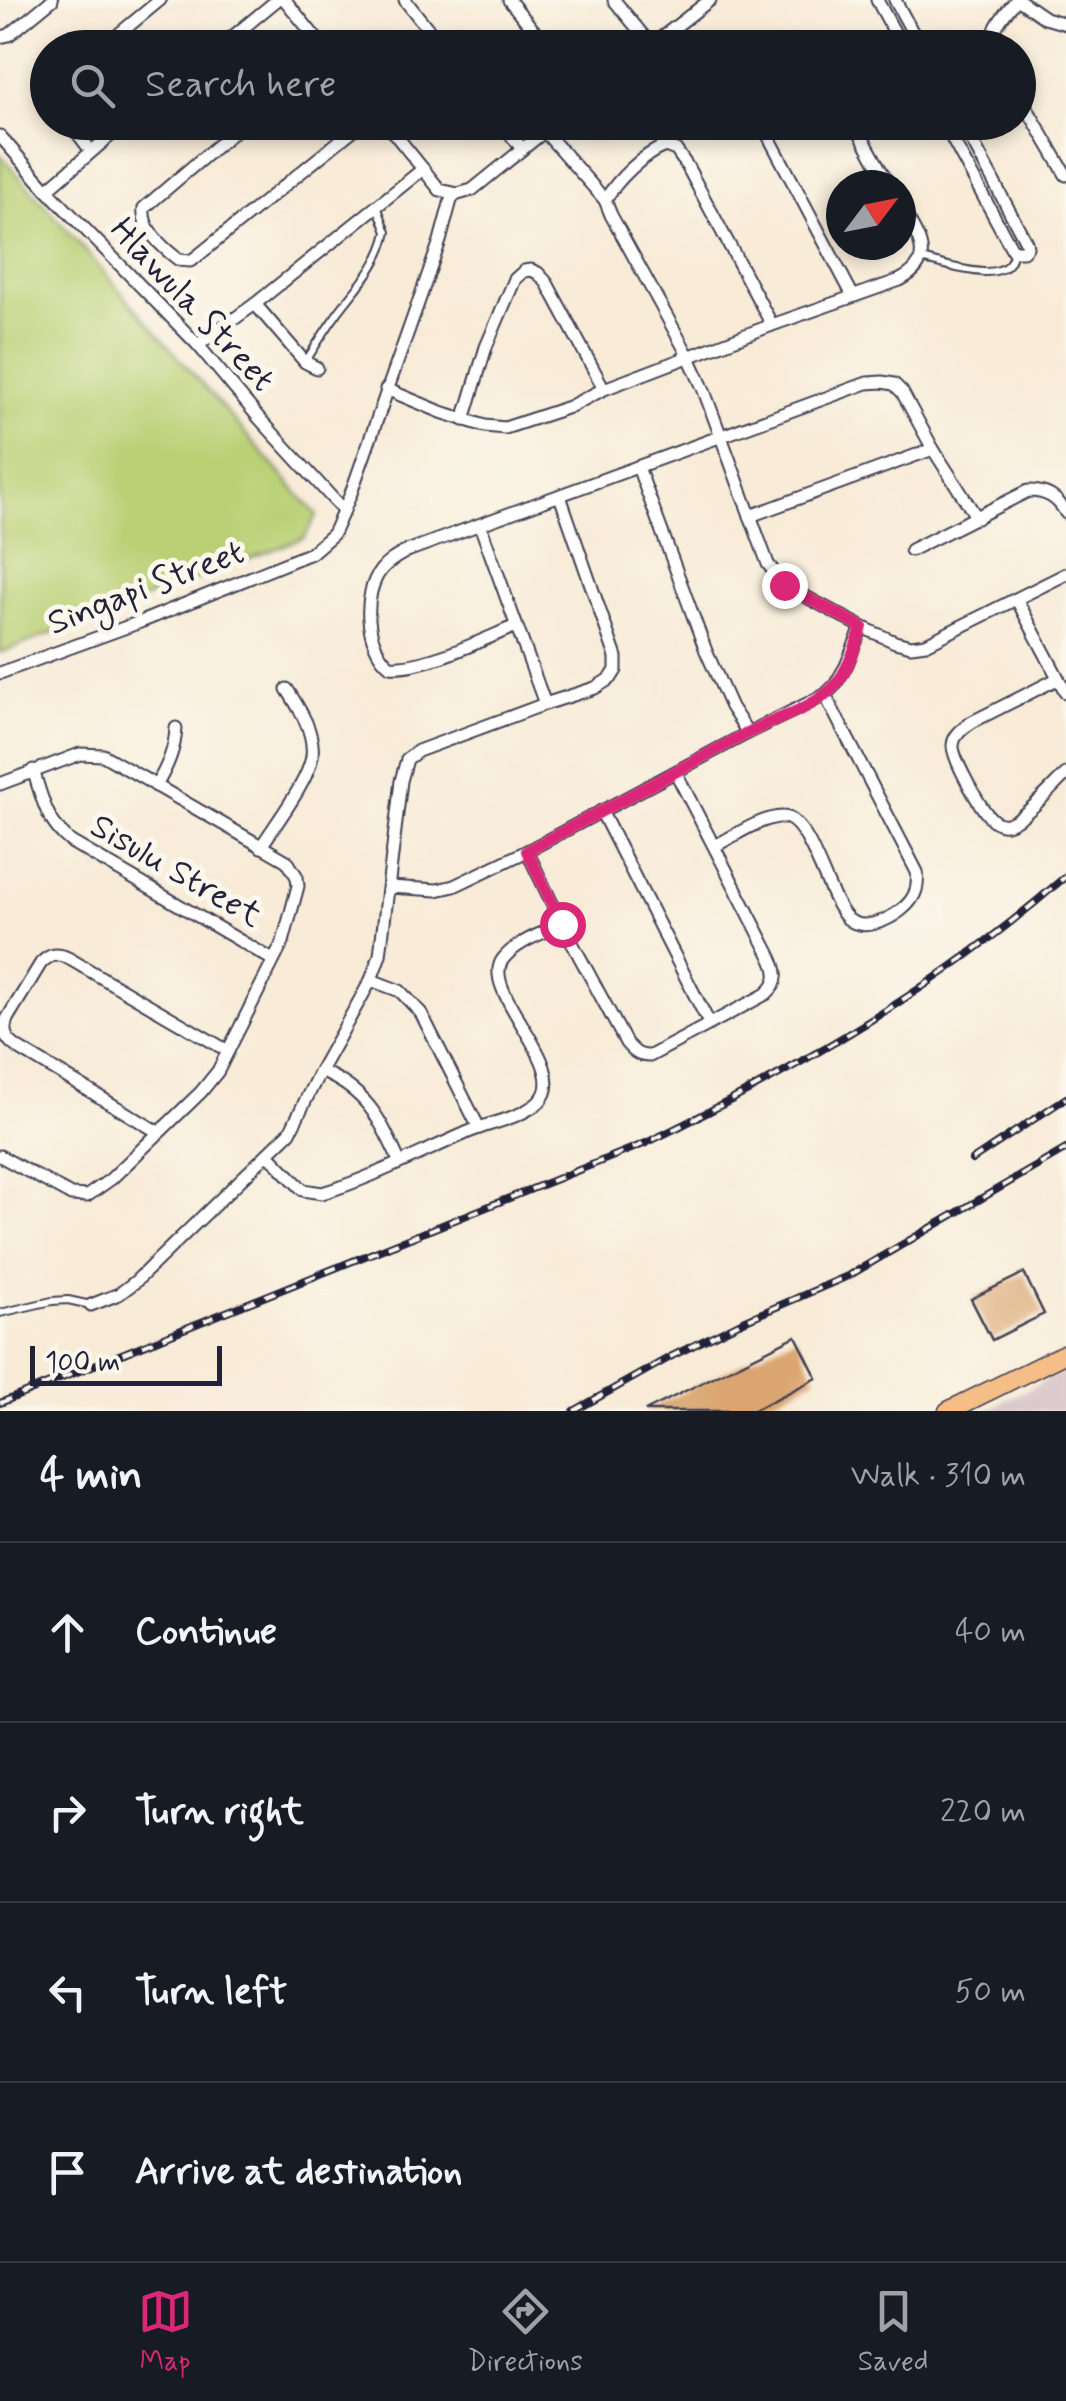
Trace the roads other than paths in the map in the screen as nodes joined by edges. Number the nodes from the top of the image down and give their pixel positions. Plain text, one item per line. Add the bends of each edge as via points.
1 (52, 0) edge
2 (160, 0) edge
3 (281, 0) edge
4 (406, 0) edge
5 (510, 0) edge
6 (614, 0) edge
7 (710, 0) edge
8 (877, 0) edge
9 (895, 0) edge
10 (1018, 0) edge
11 (1066, 24) edge
12 (124, 30) edge
13 (242, 30) edge
14 (308, 30) edge
15 (428, 30) edge
16 (534, 30) edge
17 (637, 30) edge
18 (670, 30) edge
19 (893, 30) edge
20 (911, 30) edge
21 (995, 30) edge
22 (0, 37) edge
23 (1036, 123) edge
24 (0, 136) edge
25 (83, 140) edge
26 (105, 140) edge
27 (224, 140) edge
28 (342, 140) edge
29 (400, 140) edge
30 (515, 140) edge
31 (534, 140) edge
32 (552, 140) edge
33 (770, 140) edge
34 (864, 140) edge
35 (953, 140) edge
36 (972, 140) edge
37 (522, 149) junction
38 (92, 151) junction
39 (423, 169) junction
40 (880, 170) edge
41 (1066, 175) edge
42 (47, 190) junction
43 (455, 194) junction
44 (605, 200) junction
45 (377, 206) junction
46 (916, 237) edge
47 (1013, 251) junction
48 (922, 259) junction
49 (853, 296) junction
50 (255, 304) junction
51 (772, 325) junction
52 (198, 346) junction
53 (689, 357) junction
54 (305, 362) junction
55 (317, 368) dead end
56 (386, 389) junction
57 (604, 389) junction
58 (464, 420) junction
59 (722, 438) junction
60 (932, 449) junction
61 (638, 468) junction
62 (560, 496) junction
63 (344, 510) junction
64 (1066, 513) edge
65 (750, 516) junction
66 (977, 518) junction
67 (480, 525) junction
68 (910, 550) dead end
69 (1066, 574) edge
70 (1017, 600) junction
71 (516, 626) junction
72 (862, 627) junction
73 (0, 673) edge
74 (1057, 679) junction
75 (287, 690) dead end
76 (1066, 693) edge
77 (825, 695) junction
78 (545, 704) junction
79 (176, 728) dead end
80 (748, 733) junction
81 (33, 770) junction
82 (676, 773) junction
83 (1066, 774) edge
84 (0, 784) edge
85 (156, 786) junction
86 (601, 811) junction
87 (261, 846) junction
88 (716, 846) junction
89 (527, 851) junction
90 (389, 887) junction
91 (562, 924) junction
92 (273, 960) junction
93 (371, 980) junction
94 (709, 1023) junction
95 (228, 1051) junction
96 (320, 1071) junction
97 (479, 1128) junction
98 (158, 1132) junction
99 (269, 1155) junction
100 (0, 1156) edge
101 (400, 1161) junction
102 (91, 1305) joint
103 (0, 1314) edge
104 (1066, 1353) edge
105 (948, 1411) edge

1 - 22 street
2 - 12 street
3 - 13 street
3 - 14 street
4 - 15 street
5 - 16 street
6 - 17 street
7 - 18 street
8 - 19 street
9 - 20 street
10 - 11 street
10 - 21 street
23 - 41 street
24 - 42 street, Hlawula Street
25 - 38 street
26 - 38 street
27 - 28 street via 144,208 145,224 174,258 195,258
29 - 39 street
30 - 37 street
31 - 37 street
32 - 44 street
33 - 49 street
34 - 40 street
35 - 47 street
36 - 47 street via 1026,242 1023,251
37 - 43 street via 472,190
38 - 42 street
39 - 43 street via 440,190
39 - 45 street
42 - 52 street, Hlawula Street
43 - 56 street
44 - 51 street via 647,155 666,146 676,150
44 - 53 street
45 - 50 street
45 - 54 lane via 388,232 379,256
46 - 48 street
47 - 48 lane via 1010,264 991,274
48 - 49 street via 900,280
49 - 51 street
50 - 52 street
50 - 54 street
51 - 53 street
52 - 63 street, Hlawula Street
53 - 57 street
53 - 59 street
54 - 55 street
56 - 58 street
56 - 63 street
57 - 58 street via 505,428
57 - 58 street via 547,283 538,272 524,271 508,292
59 - 60 street via 882,382 902,392
59 - 61 street
59 - 65 street
60 - 65 street
60 - 66 street
61 - 62 street
61 - 80 street via 706,651
62 - 67 street
62 - 78 street via 616,664 604,683
63 - 73 street, Singapi Street via 333,534 310,553
64 - 66 street via 1052,496 1028,491
65 - 72 street via 768,564 784,585
66 - 68 street
67 - 71 street
67 - 71 street via 407,551 380,571 369,602 375,646 384,662 400,666
69 - 70 street
70 - 72 street via 920,646
70 - 74 street
71 - 78 street
72 - 77 street
74 - 76 street
74 - 83 street via 972,722 953,744 984,811 1003,825
75 - 87 street via 306,722 312,757
77 - 80 street
77 - 88 street via 916,872 910,901 871,925 855,924 788,818 764,821
78 - 90 street via 418,750 407,760
79 - 85 street
80 - 82 street
81 - 84 street
81 - 85 street via 90,753
81 - 92 street, Sisulu Street via 59,833
82 - 86 street
82 - 88 street
85 - 87 street
86 - 89 street
86 - 94 street
87 - 92 street via 287,862 298,886
88 - 94 street via 777,980 766,994
89 - 90 street via 444,888
89 - 91 street
90 - 93 street
91 - 94 street via 634,1053 650,1056
91 - 97 street via 514,950 498,967 540,1059 545,1095 527,1111
92 - 95 street
93 - 96 street
93 - 97 street via 400,991 421,1014
95 - 98 street via 201,1092
95 - 98 street via 68,958 59,954 40,963 7,1019 8,1039
96 - 99 street via 290,1132
96 - 101 street via 368,1104
97 - 101 street
98 - 100 street via 87,1196 64,1192
99 - 101 street via 312,1193
99 - 102 street via 134,1282
102 - 103 lane via 68,1300
104 - 105 main road

